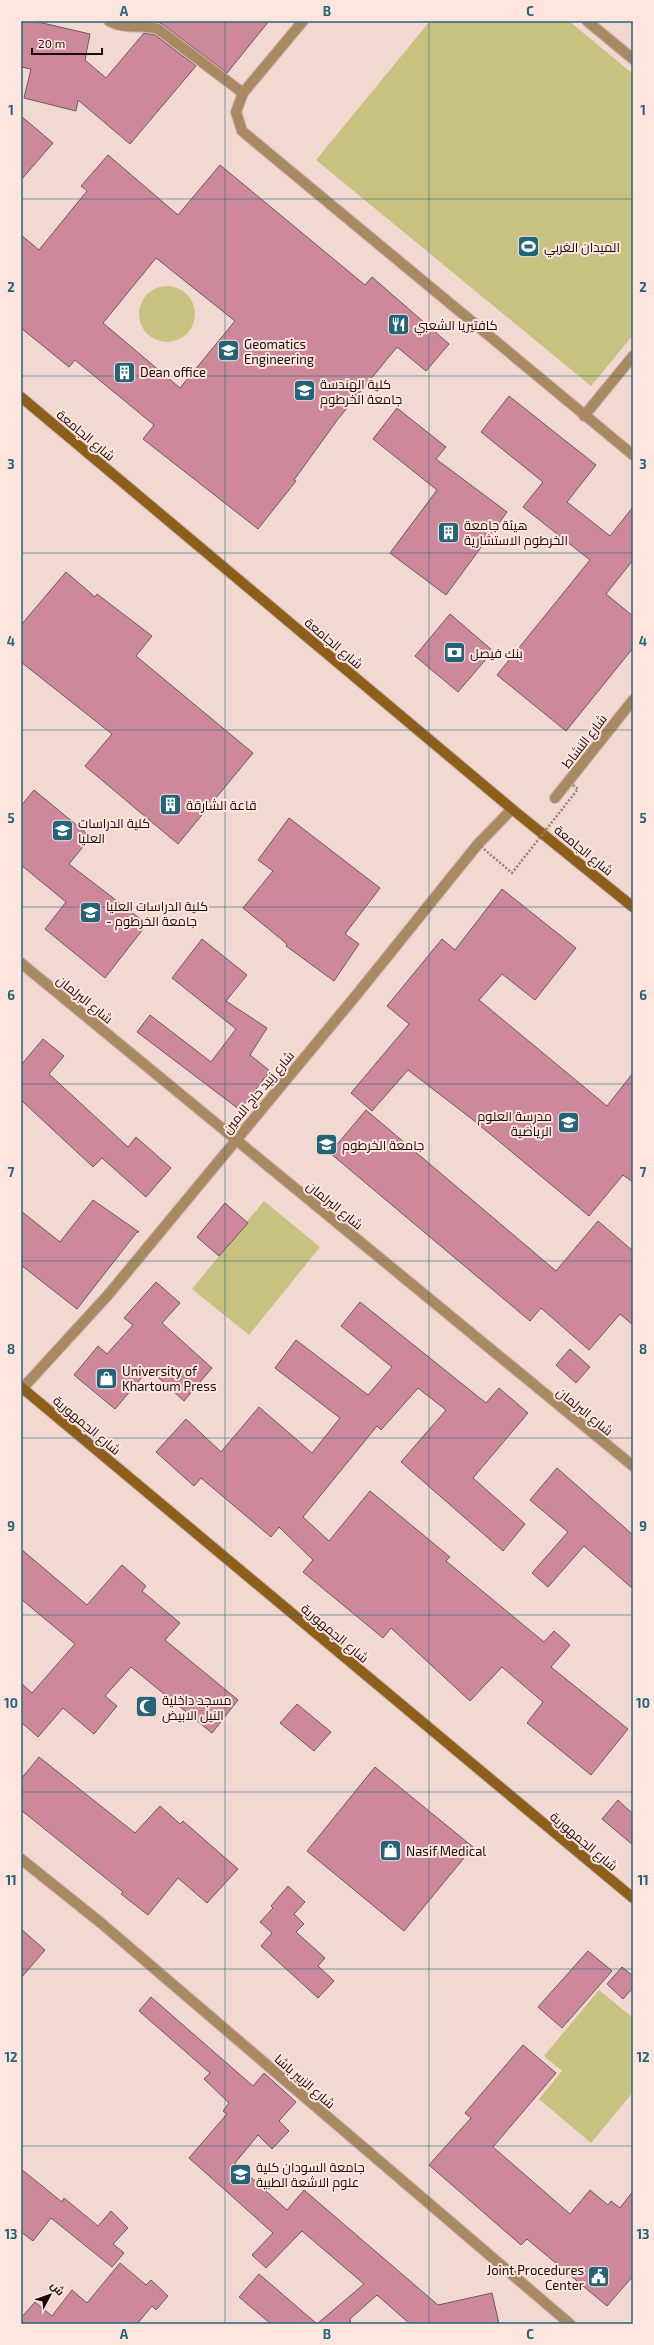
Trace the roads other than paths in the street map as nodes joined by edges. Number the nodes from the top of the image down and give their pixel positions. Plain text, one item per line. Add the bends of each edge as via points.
1 (109, 21) edge
2 (303, 21) edge
3 (587, 21) edge
4 (633, 59) edge
5 (243, 93) junction
6 (633, 356) edge
7 (21, 398) edge
8 (584, 416) junction
9 (633, 455) edge
10 (633, 700) edge
11 (555, 798) dead end
12 (512, 809) junction
13 (633, 907) edge
14 (21, 963) edge
15 (235, 1139) junction
16 (21, 1388) edge
17 (633, 1466) edge
18 (21, 1859) edge
19 (633, 1898) edge
20 (570, 2324) edge

1 - 5 street via 118,27 146,25 158,29
2 - 5 street
3 - 4 street
5 - 8 street via 236,112 242,131
6 - 8 street
7 - 12 main road, شارع الجامعة
8 - 9 street
10 - 11 street, شارع النشاط
12 - 13 main road, شارع الجامعة
12 - 15 street, شارع زبيد حاج الامين via 478,844 358,993
14 - 15 street, شارع البرلمان
15 - 16 street, شارع زبيد حاج الامين via 108,1294
15 - 17 street, شارع البرلمان
16 - 19 main road, شارع الجمهورية
18 - 20 street, شارع الزبير باشا via 101,1923

